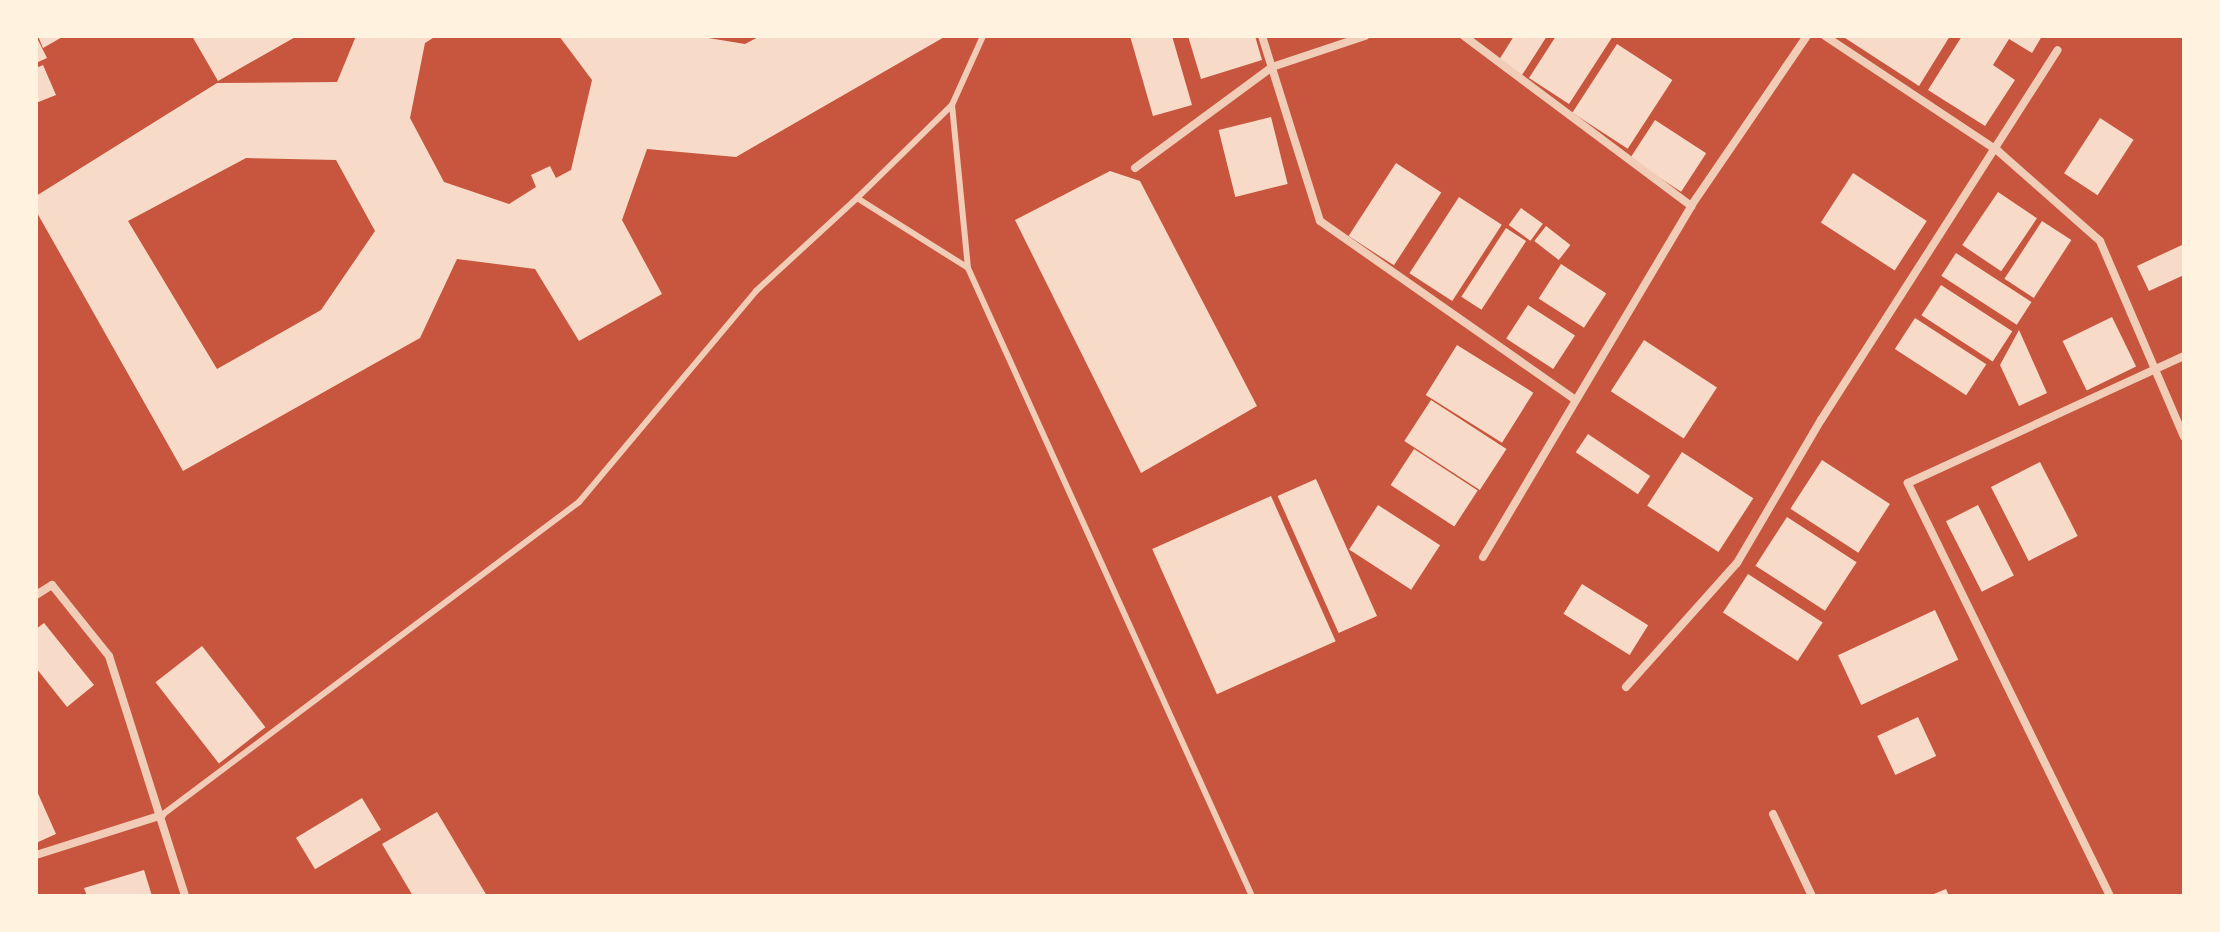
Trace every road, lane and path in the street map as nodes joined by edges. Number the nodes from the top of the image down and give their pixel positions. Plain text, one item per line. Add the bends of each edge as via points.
1 (983, 36) edge
2 (1262, 36) edge
3 (1365, 36) edge
4 (1464, 36) edge
5 (1807, 36) edge
6 (1825, 36) edge
7 (2058, 50) dead end
8 (1272, 67) junction
9 (952, 105) junction
10 (1998, 151) junction
11 (1135, 168) dead end
12 (857, 198) junction
13 (1691, 206) junction
14 (968, 268) junction
15 (2184, 356) edge
16 (2153, 371) junction
17 (1573, 398) junction
18 (2184, 437) edge
19 (1483, 557) dead end
20 (36, 595) edge
21 (1626, 687) dead end
22 (1773, 814) dead end
23 (162, 815) junction
24 (36, 855) edge
25 (185, 896) edge
26 (1252, 896) edge
27 (1812, 896) edge
28 (2110, 896) edge

1 - 9 lane
2 - 8 street
3 - 8 street
4 - 13 street
5 - 13 street
6 - 10 street
7 - 10 street
8 - 11 street
8 - 17 street via 1320,221
9 - 12 lane
9 - 14 lane
10 - 16 street via 2100,241
10 - 21 street via 1821,420 1737,563
12 - 14 lane
12 - 23 lane via 756,291 579,502
13 - 17 street
14 - 26 lane
15 - 16 street
16 - 18 street
16 - 28 street via 1908,483
17 - 19 street
20 - 23 street via 52,585 109,656
22 - 27 street
23 - 24 street
23 - 25 street

